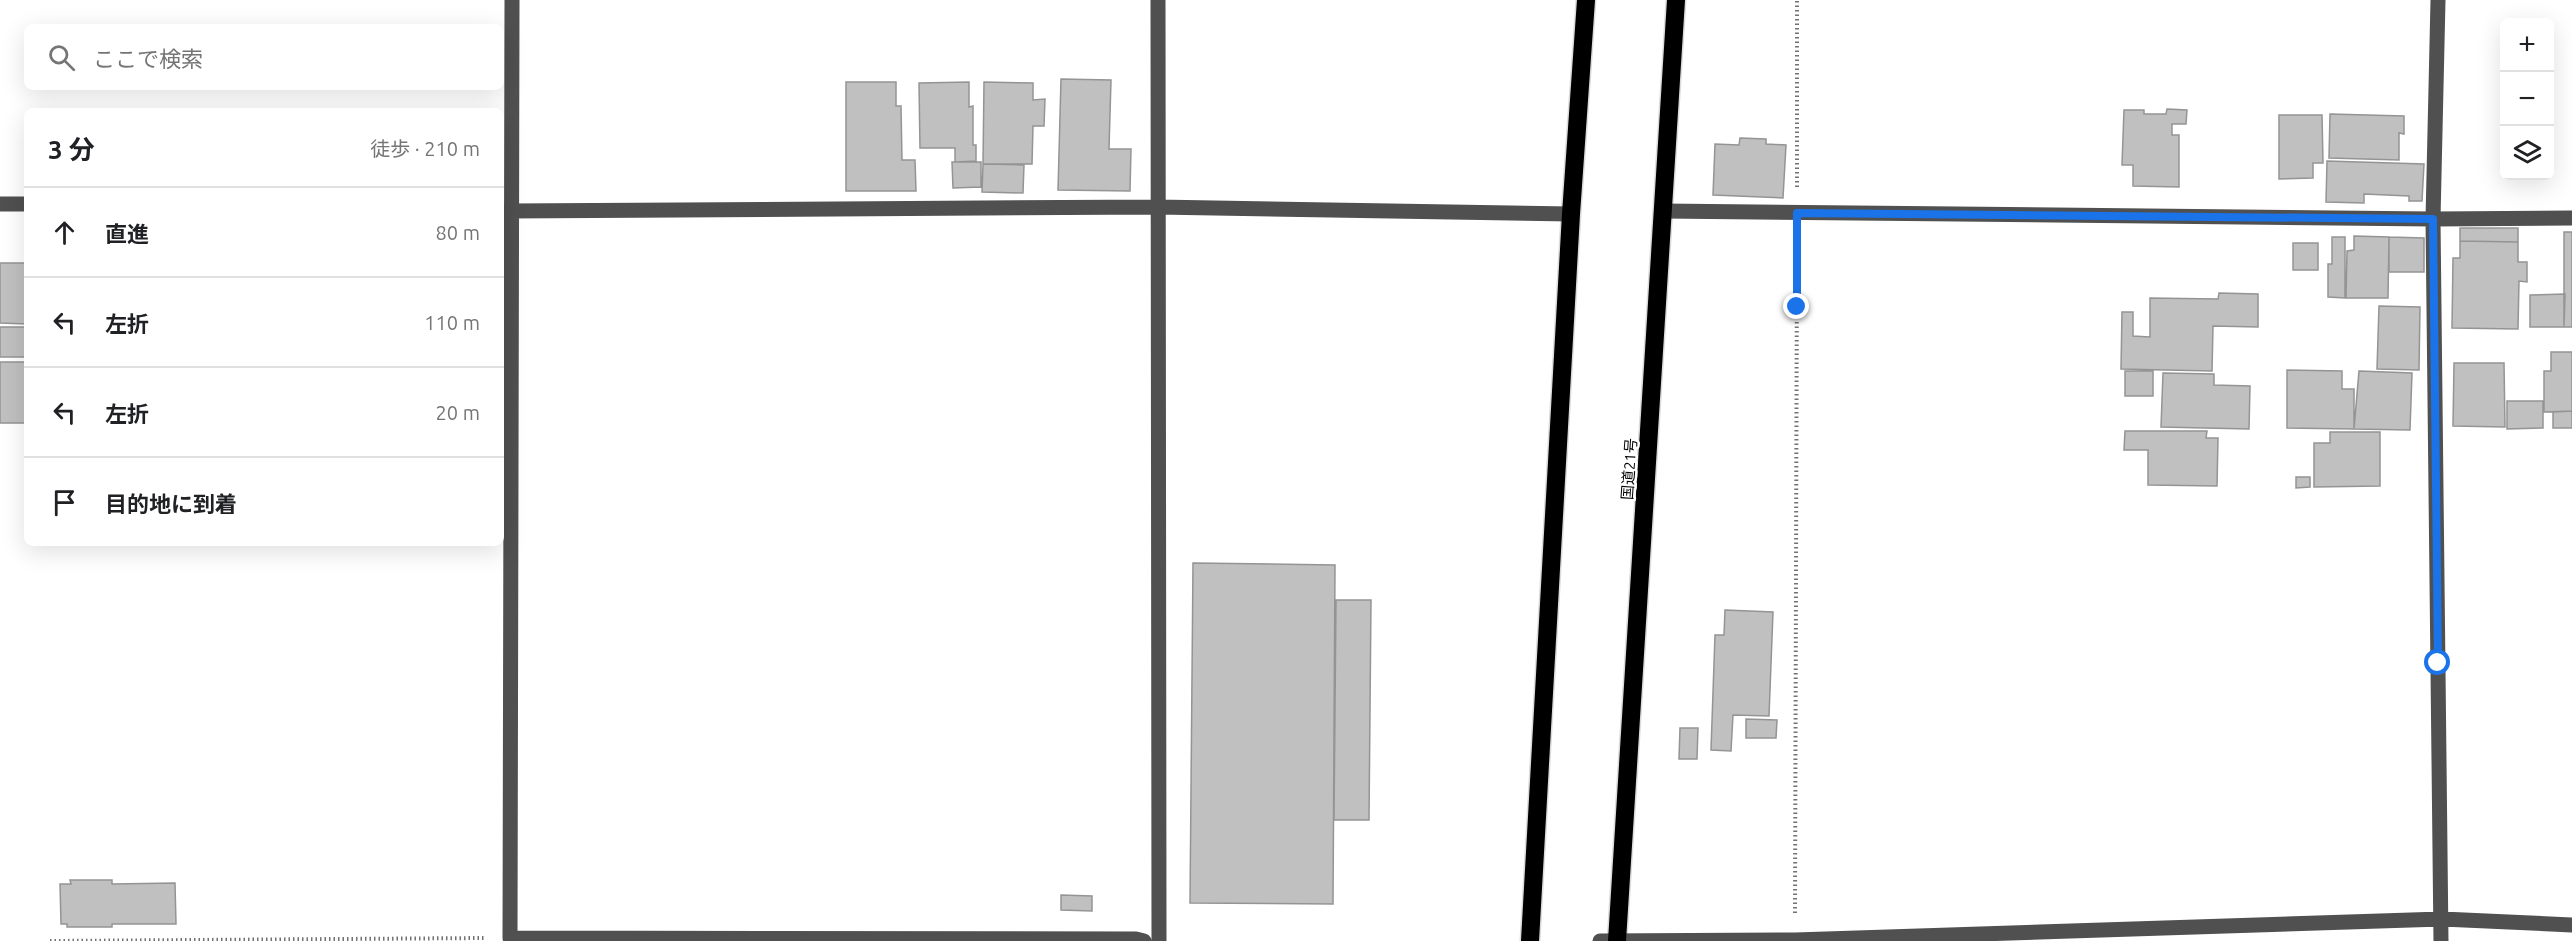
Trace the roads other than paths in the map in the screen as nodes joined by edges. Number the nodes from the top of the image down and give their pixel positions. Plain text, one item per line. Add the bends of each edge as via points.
1 (512, 0) edge
2 (1158, 0) edge
3 (1586, 0) edge
4 (1676, 0) edge
5 (2438, 0) edge
6 (0, 204) edge
7 (24, 204) edge
8 (1157, 207) junction
9 (505, 211) edge
10 (1663, 211) junction
11 (1571, 214) junction
12 (2572, 218) edge
13 (2433, 219) junction
14 (2442, 919) junction
15 (2572, 925) edge
16 (1796, 940) edge
17 (1144, 941) edge
18 (1159, 941) edge
19 (1530, 941) edge
20 (1600, 941) edge
21 (1617, 941) edge
22 (2441, 941) edge

1 - 9 street
2 - 8 street
3 - 11 highway
4 - 10 highway, 国道21号
5 - 13 street
6 - 7 street
8 - 9 street
8 - 11 street
8 - 18 street
9 - 17 street via 510,938
10 - 13 street
10 - 21 highway, 国道21号
11 - 19 highway
12 - 13 street
13 - 14 street
14 - 15 street
14 - 16 street
14 - 22 street
16 - 21 street
20 - 21 street

